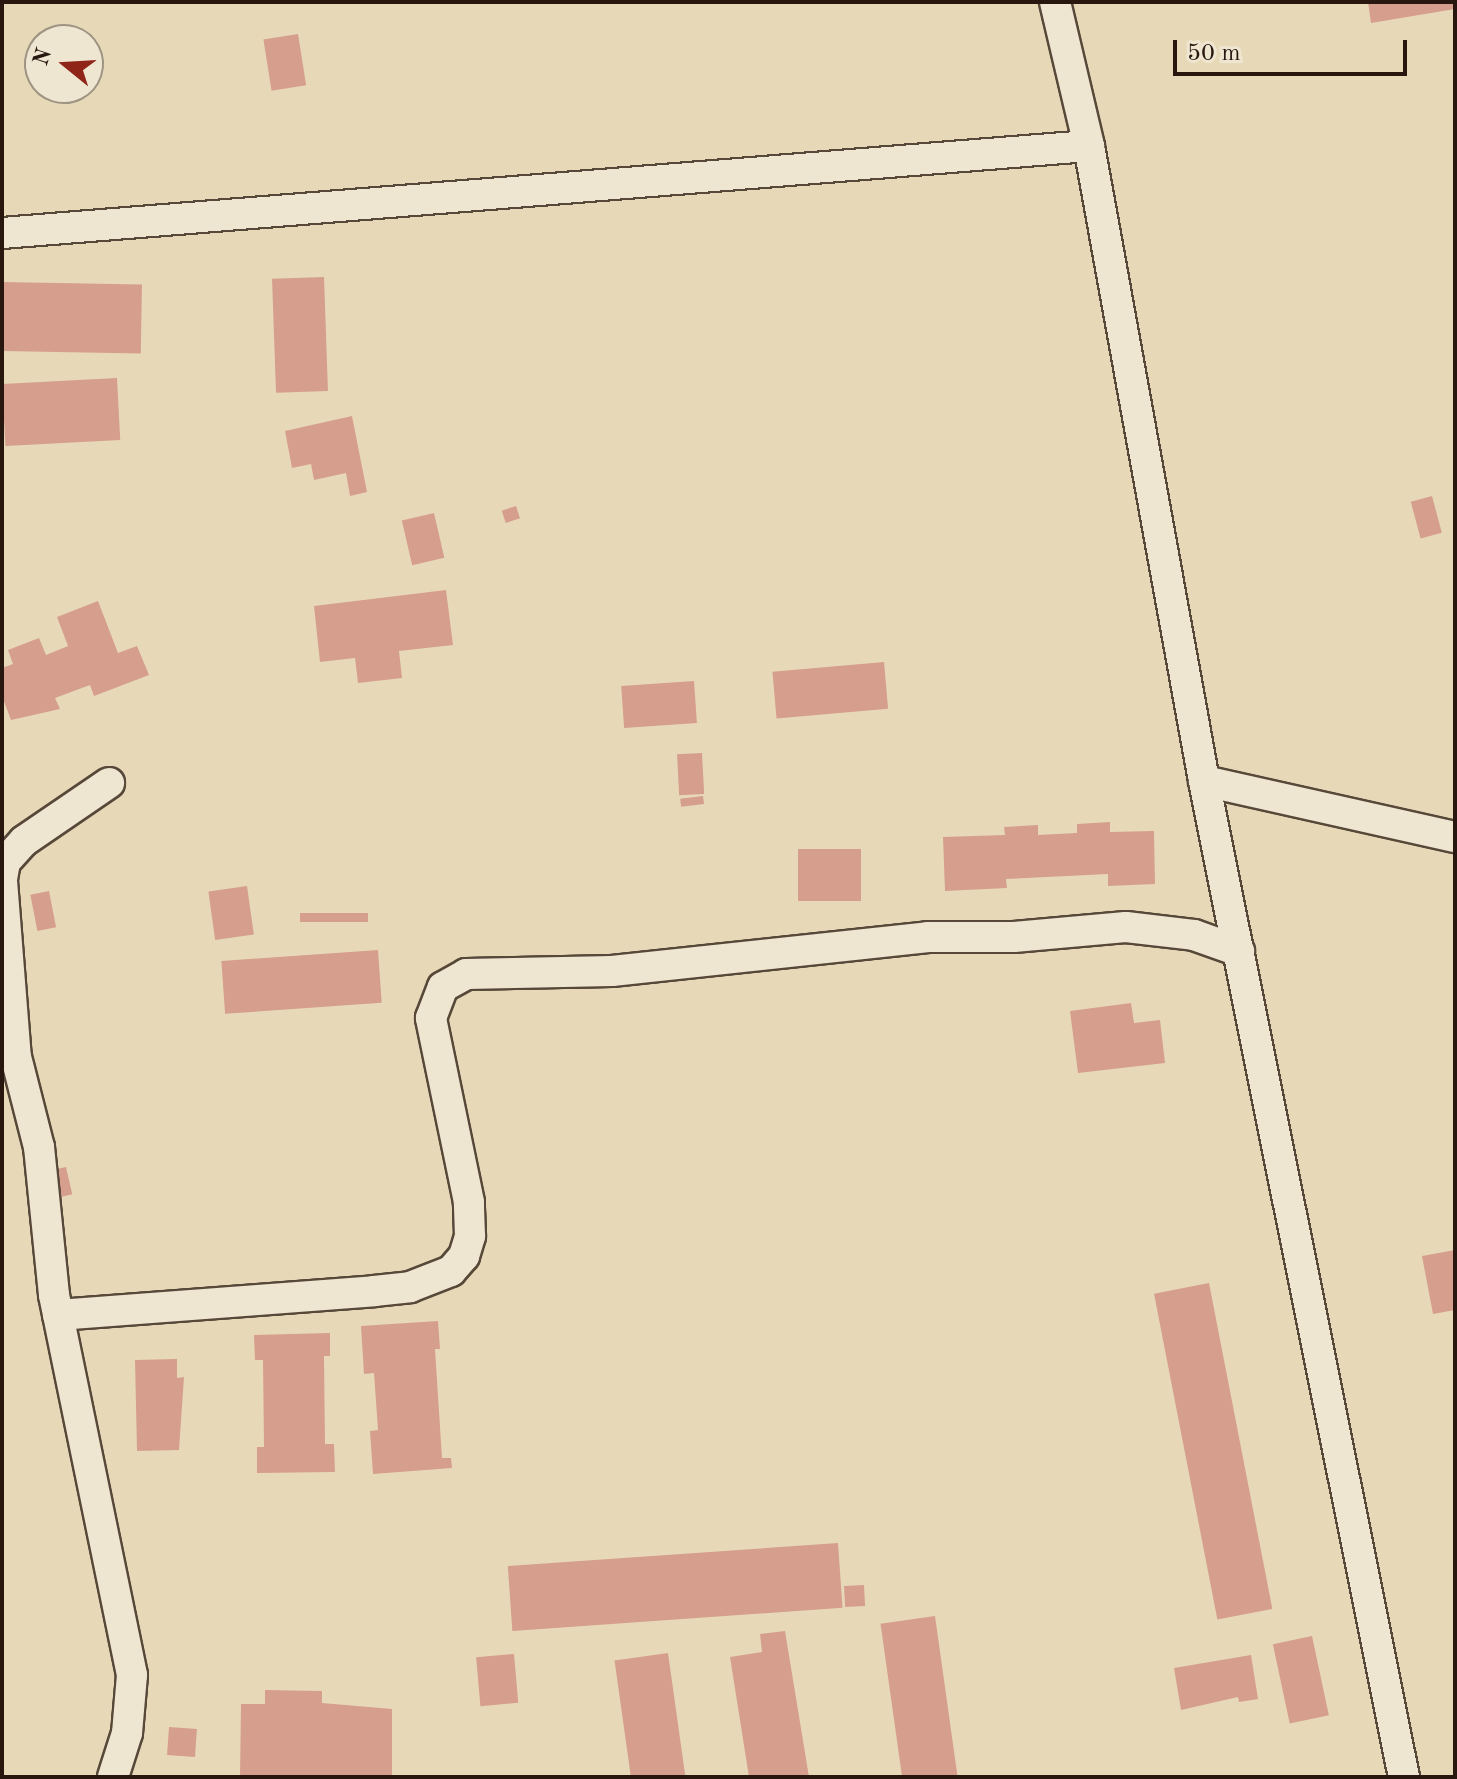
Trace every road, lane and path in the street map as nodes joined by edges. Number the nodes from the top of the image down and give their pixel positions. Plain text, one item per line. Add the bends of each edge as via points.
1 (1055, 2) edge
2 (1089, 146) junction
3 (2, 233) edge
4 (1204, 781) junction
5 (109, 783) dead end
6 (1455, 837) edge
7 (2, 880) edge
8 (1239, 951) junction
9 (58, 1315) junction
10 (113, 1777) edge
11 (1404, 1777) edge

1 - 2 street
2 - 3 street
2 - 4 street
4 - 6 street
4 - 8 street
5 - 7 street via 24,841 5,862
7 - 9 street via 16,1057 39,1147
8 - 9 street via 1194,935 1126,927 1014,937 938,936 612,971 466,974 443,987 431,1018 469,1202 470,1236 464,1256 451,1271 410,1287
8 - 11 street
9 - 10 street via 132,1675 127,1733

